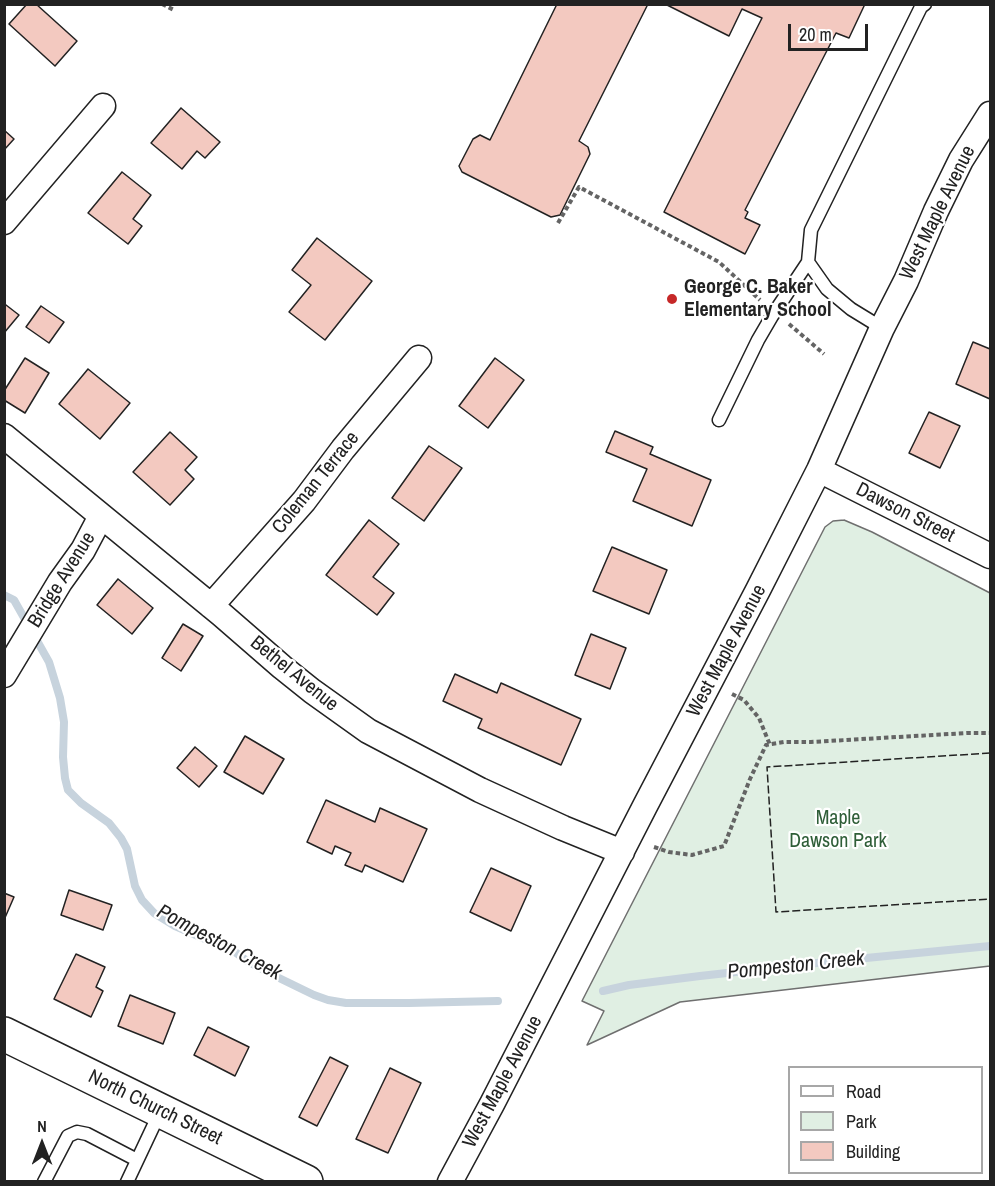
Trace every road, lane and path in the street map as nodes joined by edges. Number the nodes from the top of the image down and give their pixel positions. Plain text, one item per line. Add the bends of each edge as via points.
1 (162, 4) edge
2 (926, 4) edge
3 (174, 10) dead end
4 (103, 106) dead end
5 (990, 114) edge
6 (4, 222) edge
7 (558, 223) dead end
8 (808, 262) junction
9 (760, 300) dead end
10 (789, 324) dead end
11 (882, 328) junction
12 (824, 354) dead end
13 (419, 358) dead end
14 (719, 420) dead end
15 (4, 436) edge
16 (819, 470) junction
17 (101, 516) junction
18 (990, 556) edge
19 (211, 606) junction
20 (4, 675) edge
21 (732, 694) dead end
22 (990, 733) edge
23 (770, 744) junction
24 (654, 847) dead end
25 (622, 852) junction
26 (4, 1034) edge
27 (160, 1111) junction
28 (137, 1160) junction
29 (44, 1182) edge
30 (127, 1182) edge
31 (306, 1182) edge
32 (450, 1182) edge

1 - 3 path
2 - 8 lane via 921,7 811,230
4 - 6 street
5 - 11 street, West Maple Avenue via 961,160
7 - 9 path via 579,187 719,262
8 - 11 lane via 827,289
8 - 14 lane via 758,340
10 - 12 path
11 - 16 street, West Maple Avenue
13 - 19 street, Coleman Terrace via 304,501
15 - 17 street, Bethel Avenue
16 - 18 street, Dawson Street
16 - 25 street, West Maple Avenue
17 - 19 street, Bethel Avenue
17 - 20 street, Bridge Avenue
19 - 25 street, Bethel Avenue via 304,685 368,731 480,790
21 - 23 path via 744,700 759,718
22 - 23 path
23 - 24 path via 750,779 724,846 692,855
25 - 32 street, West Maple Avenue
26 - 27 main road, North Church Street
27 - 28 lane
27 - 31 main road, North Church Street
28 - 29 lane via 77,1131 68,1136
28 - 30 lane

